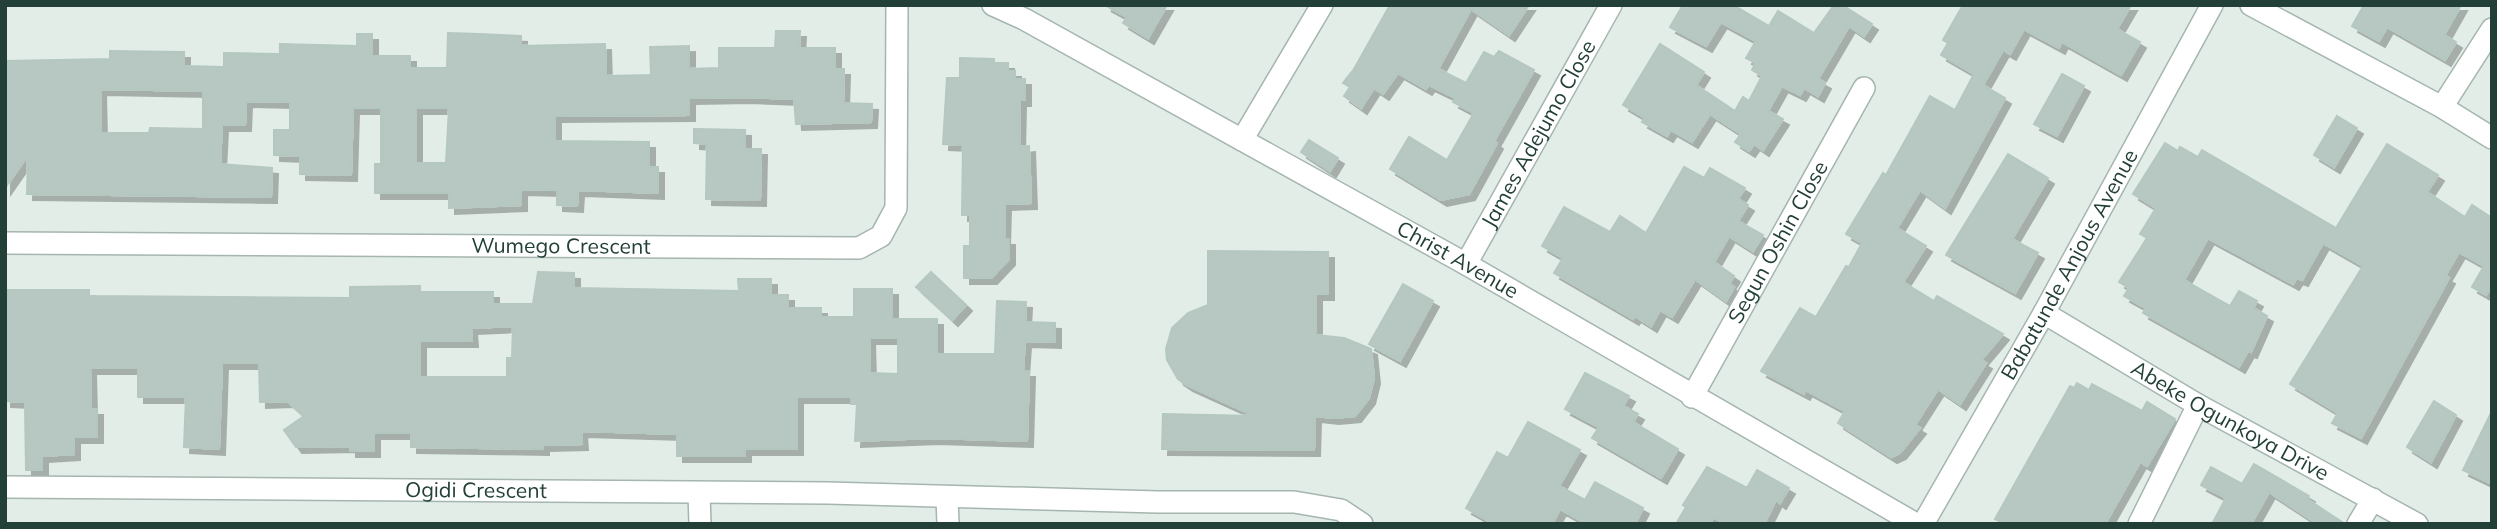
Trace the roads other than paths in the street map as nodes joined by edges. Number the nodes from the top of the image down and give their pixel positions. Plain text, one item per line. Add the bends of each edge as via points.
1 (897, 5) edge
2 (993, 5) edge
3 (1322, 5) edge
4 (1611, 5) edge
5 (2212, 5) edge
6 (2251, 5) edge
7 (2492, 29) edge
8 (1864, 88) dead end
9 (2442, 107) junction
10 (2492, 138) edge
11 (1242, 140) junction
12 (5, 243) edge
13 (1466, 264) junction
14 (2044, 313) junction
15 (1692, 397) junction
16 (2198, 405) junction
17 (5, 487) edge
18 (699, 493) junction
19 (947, 497) junction
20 (2373, 499) junction
21 (700, 524) edge
22 (948, 524) edge
23 (1362, 524) edge
24 (1916, 524) edge
25 (1923, 524) edge
26 (2139, 524) edge
27 (2358, 524) edge
28 (2417, 524) edge

1 - 12 street, Wumego Crescent via 896,208 881,236 859,248
2 - 11 street, Christ Avenue
3 - 11 street
4 - 13 street, James Adejumo Close
5 - 14 street, Babatunde Anjous Avenue
6 - 9 street
7 - 9 street
8 - 15 street, Segun Oshin Close
9 - 10 street
11 - 13 street, Christ Avenue
13 - 15 street, Christ Avenue
14 - 16 street, Abeke Ogunkoya Drive
14 - 25 street, Babatunde Anjous Avenue
15 - 24 street, Christ Avenue
16 - 20 street, Abeke Ogunkoya Drive
16 - 26 street
17 - 18 street, Ogidi Crescent
18 - 19 street, Ogidi Crescent
18 - 21 street
19 - 22 street
19 - 23 street, Ogidi Crescent via 1294,502 1341,510
20 - 27 street
20 - 28 street, Abeke Ogunkoya Drive

